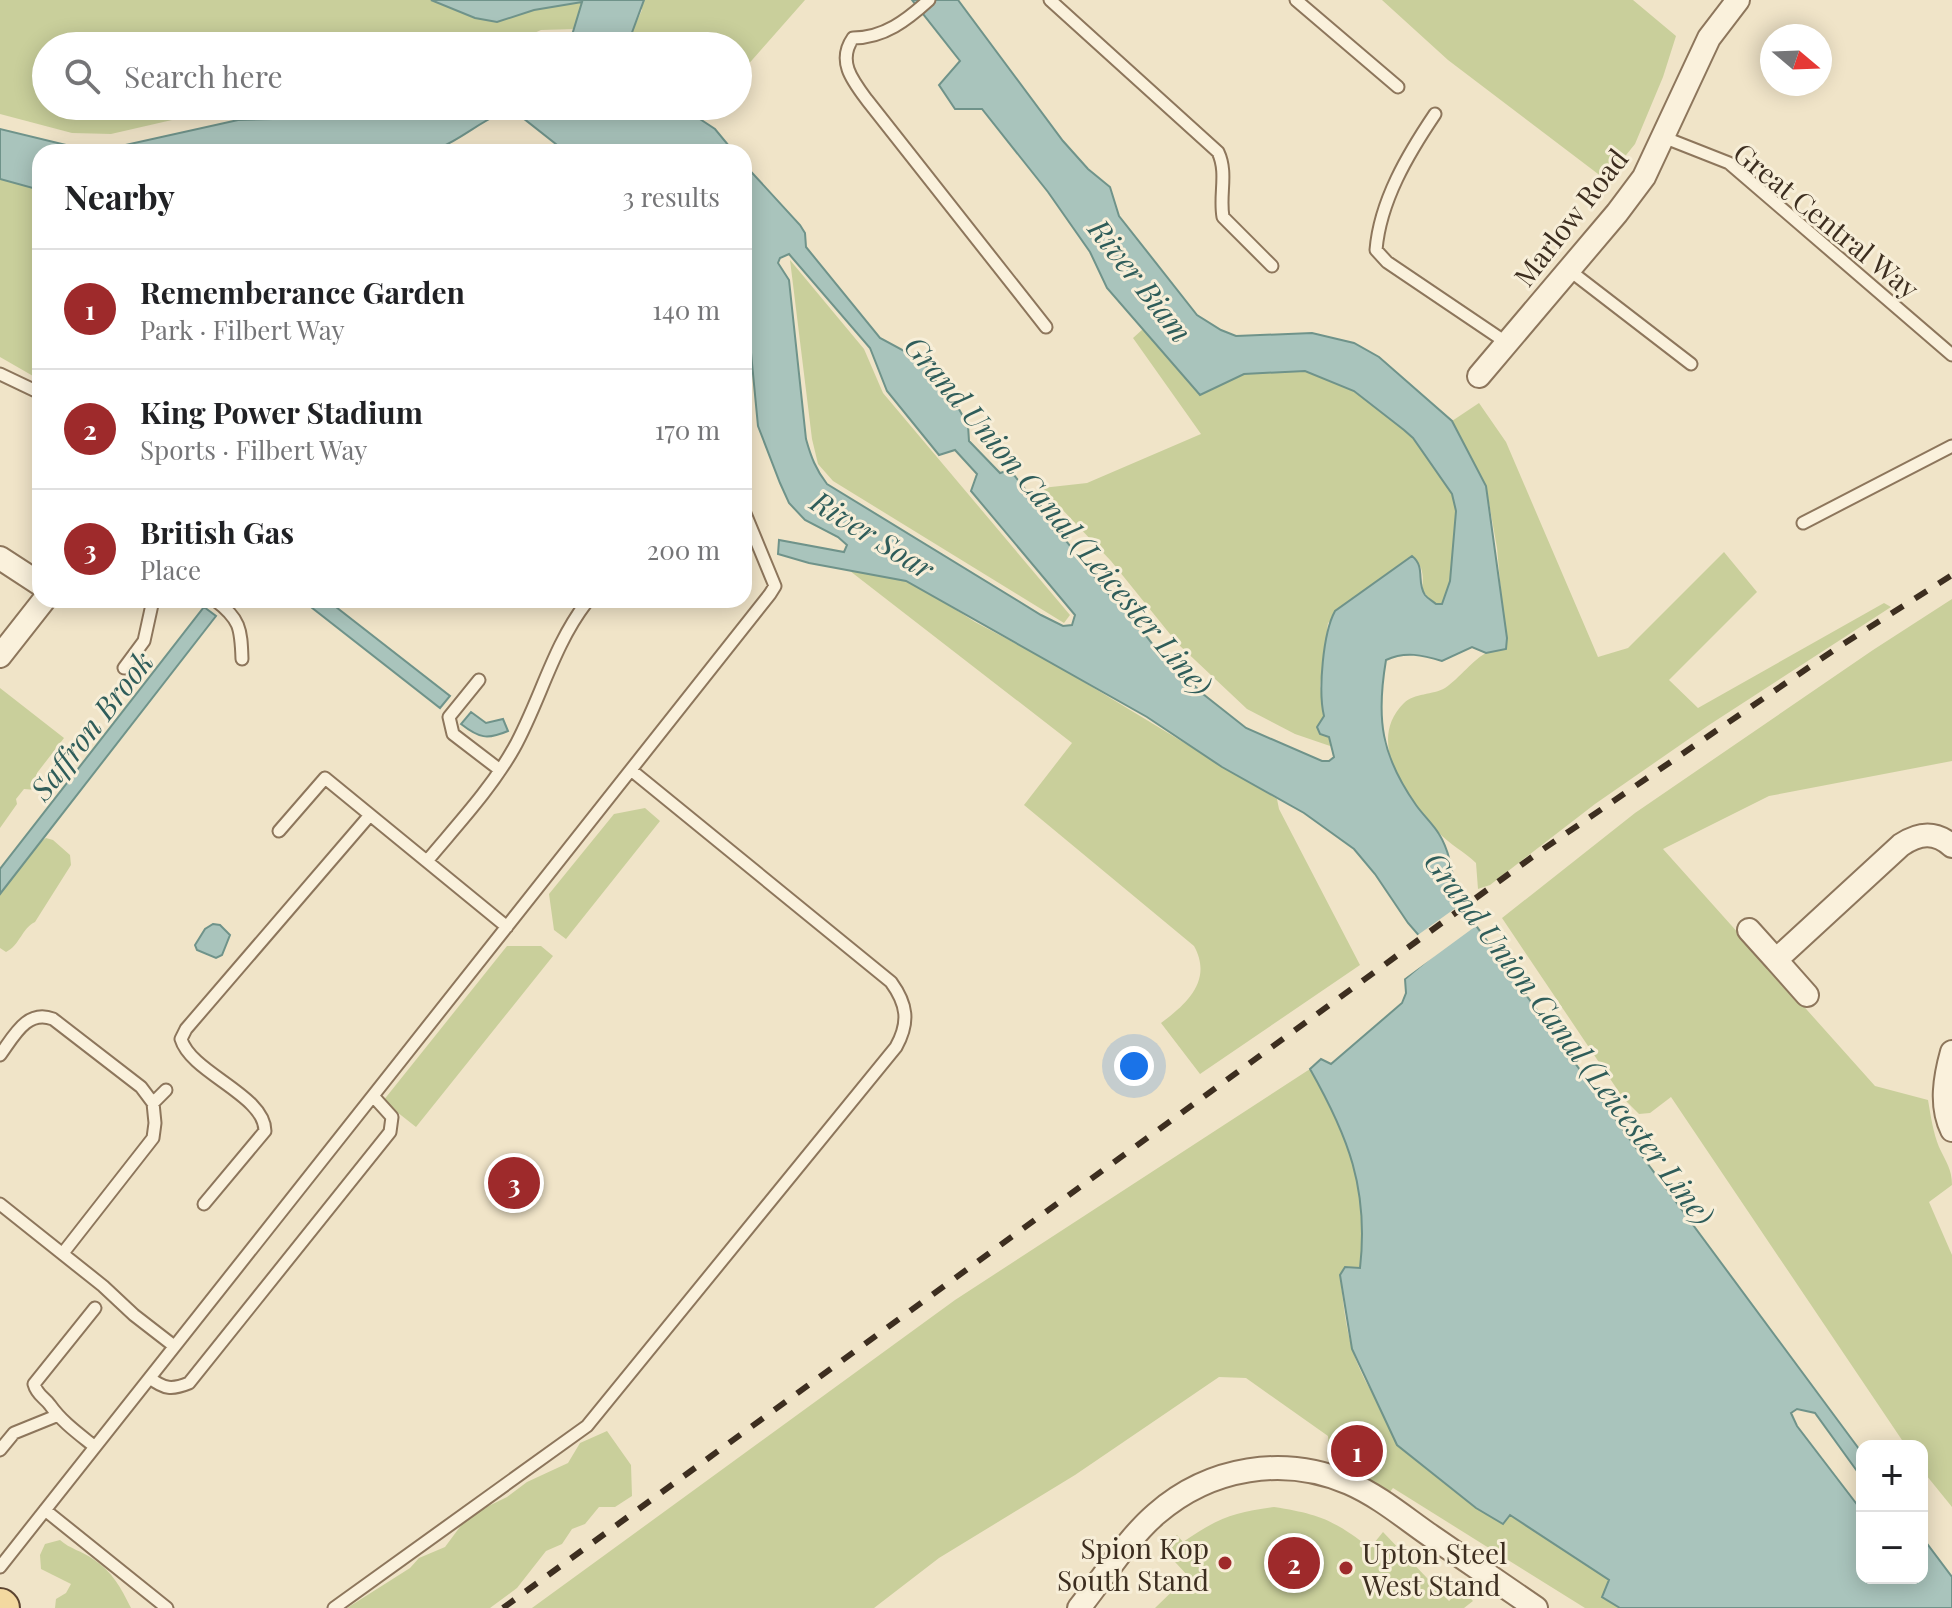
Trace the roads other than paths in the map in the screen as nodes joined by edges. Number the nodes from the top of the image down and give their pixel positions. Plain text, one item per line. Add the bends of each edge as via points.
1 (929, 0) edge
2 (1050, 0) edge
3 (1296, 0) edge
4 (1738, 0) edge
5 (1398, 87) dead end
6 (1435, 114) dead end
7 (1663, 137) junction
8 (1272, 266) dead end
9 (1569, 270) junction
10 (1046, 327) dead end
11 (1507, 343) junction
12 (1952, 355) edge
13 (1691, 364) dead end
14 (0, 374) edge
15 (1479, 376) dead end
16 (32, 389) edge
17 (1952, 446) edge
18 (1803, 523) dead end
19 (752, 530) edge
20 (0, 558) edge
21 (32, 579) edge
22 (38, 608) edge
23 (151, 608) edge
24 (226, 608) edge
25 (582, 608) edge
26 (0, 656) edge
27 (242, 659) dead end
28 (124, 668) dead end
29 (479, 680) dead end
30 (500, 770) junction
31 (631, 770) junction
32 (370, 815) junction
33 (279, 831) dead end
34 (1952, 846) edge
35 (427, 861) junction
36 (507, 927) junction
37 (1749, 930) dead end
38 (1776, 960) junction
39 (1807, 995) dead end
40 (1952, 1052) edge
41 (0, 1055) edge
42 (166, 1090) dead end
43 (373, 1096) junction
44 (153, 1103) junction
45 (1952, 1130) edge
46 (0, 1204) edge
47 (204, 1204) dead end
48 (63, 1253) junction
49 (95, 1308) dead end
50 (174, 1346) junction
51 (150, 1378) junction
52 (56, 1416) junction
53 (95, 1447) junction
54 (0, 1450) edge
55 (45, 1510) junction
56 (0, 1567) edge
57 (167, 1608) edge
58 (334, 1608) edge
59 (1079, 1608) edge
60 (1536, 1608) edge

1 - 10 lane via 876,36 853,38 845,49 846,63 855,83
2 - 8 lane via 1218,152 1223,163 1223,217
3 - 5 lane
4 - 7 street, Marlow Road via 1709,38
6 - 11 lane via 1394,188 1376,250
7 - 9 street, Marlow Road via 1644,177
7 - 12 lane, Great Central Way via 1729,163
9 - 11 street, Marlow Road
9 - 13 lane
11 - 15 street, Marlow Road
14 - 16 lane
17 - 18 lane
19 - 31 lane via 775,586
20 - 21 street
22 - 26 street
23 - 28 lane via 144,641
24 - 27 lane via 234,614 241,634
25 - 30 lane
29 - 30 lane via 449,717 453,734
30 - 35 lane
31 - 36 lane
31 - 58 lane via 891,982 906,1013 905,1031 587,1426
32 - 33 lane via 325,778
32 - 35 lane
32 - 47 lane via 181,1039 258,1112 266,1126
34 - 38 street via 1927,834 1901,845
35 - 36 lane
36 - 43 lane
37 - 38 street
38 - 39 street
40 - 45 street via 1944,1102
41 - 44 lane via 26,1021 44,1015 141,1087
42 - 44 lane
43 - 50 lane
43 - 51 lane via 392,1117 390,1132 189,1383 174,1389
44 - 48 lane via 153,1138
46 - 48 lane
48 - 50 lane
49 - 52 lane via 34,1384
50 - 51 lane
51 - 53 lane
52 - 53 lane
52 - 54 lane via 14,1433
53 - 55 lane
55 - 56 lane
55 - 57 lane
59 - 60 street via 1169,1503 1229,1473 1272,1467 1323,1474 1370,1494

